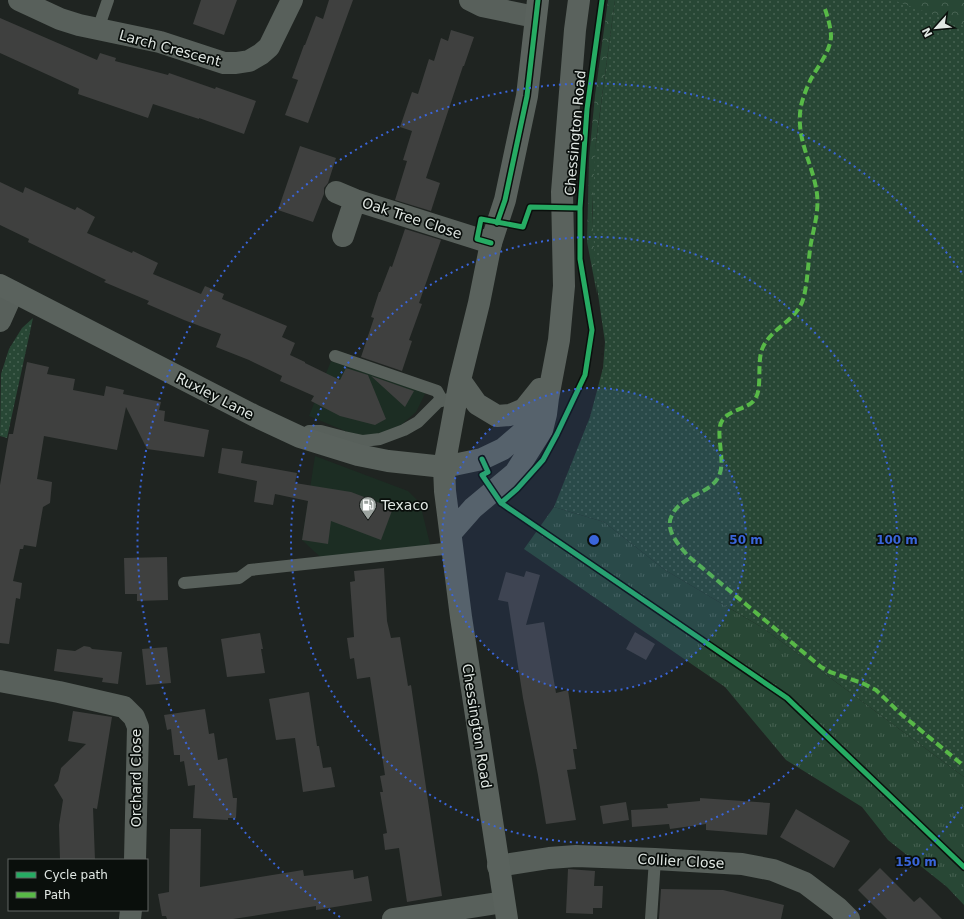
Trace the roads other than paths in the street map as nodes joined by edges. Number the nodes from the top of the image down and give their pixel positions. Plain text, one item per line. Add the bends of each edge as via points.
1 (19, 0) edge
2 (108, 0) edge
3 (292, 0) edge
4 (470, 0) edge
5 (579, 0) edge
6 (47, 6) edge
7 (536, 9) edge
8 (98, 29) junction
9 (336, 192) dead end
10 (355, 200) junction
11 (343, 236) dead end
12 (491, 242) junction
13 (7, 288) edge
14 (0, 321) edge
15 (335, 356) dead end
16 (556, 359) junction
17 (453, 392) junction
18 (548, 398) junction
19 (300, 437) junction
20 (444, 467) junction
21 (452, 540) junction
22 (184, 583) dead end
23 (0, 681) edge
24 (135, 859) edge
25 (655, 859) junction
26 (498, 866) junction
27 (505, 911) edge
28 (393, 919) edge
29 (651, 919) edge
30 (849, 919) edge

1 - 6 street, Larch Crescent
2 - 8 lane
3 - 8 street, Larch Crescent via 269,47 249,61 236,63 224,63 160,42
4 - 7 street via 482,6
5 - 16 main road, Chessington Road via 562,192 564,286
6 - 8 street, Larch Crescent via 79,26
7 - 12 main road, Chessington Road via 527,96 505,200
9 - 10 street, Oak Tree Close
10 - 11 street, Oak Tree Close
10 - 12 street, Oak Tree Close
12 - 17 main road, Chessington Road via 479,303
13 - 14 street
13 - 19 main road, Ruxley Lane
15 - 17 lane via 436,392
16 - 17 main road via 541,387 524,409 510,415 497,416
16 - 18 main road, Chessington Road
17 - 19 lane via 438,402 418,422 380,439 363,441 321,431 309,431
17 - 20 main road, Chessington Road
18 - 20 main road, Chessington Road via 525,430 503,449 482,459
18 - 21 main road, Chessington Road via 542,430 515,473 473,508
19 - 20 main road, Ruxley Lane via 358,455
20 - 21 main road, Chessington Road
21 - 22 lane via 250,570 239,578
21 - 26 main road, Chessington Road via 465,648
23 - 24 street, Orchard Close via 124,707 134,717 138,727
25 - 26 street, Collier Close via 570,856
25 - 29 lane
25 - 30 street, Collier Close via 742,864 773,870 805,883
26 - 27 main road, Chessington Road
27 - 28 street

